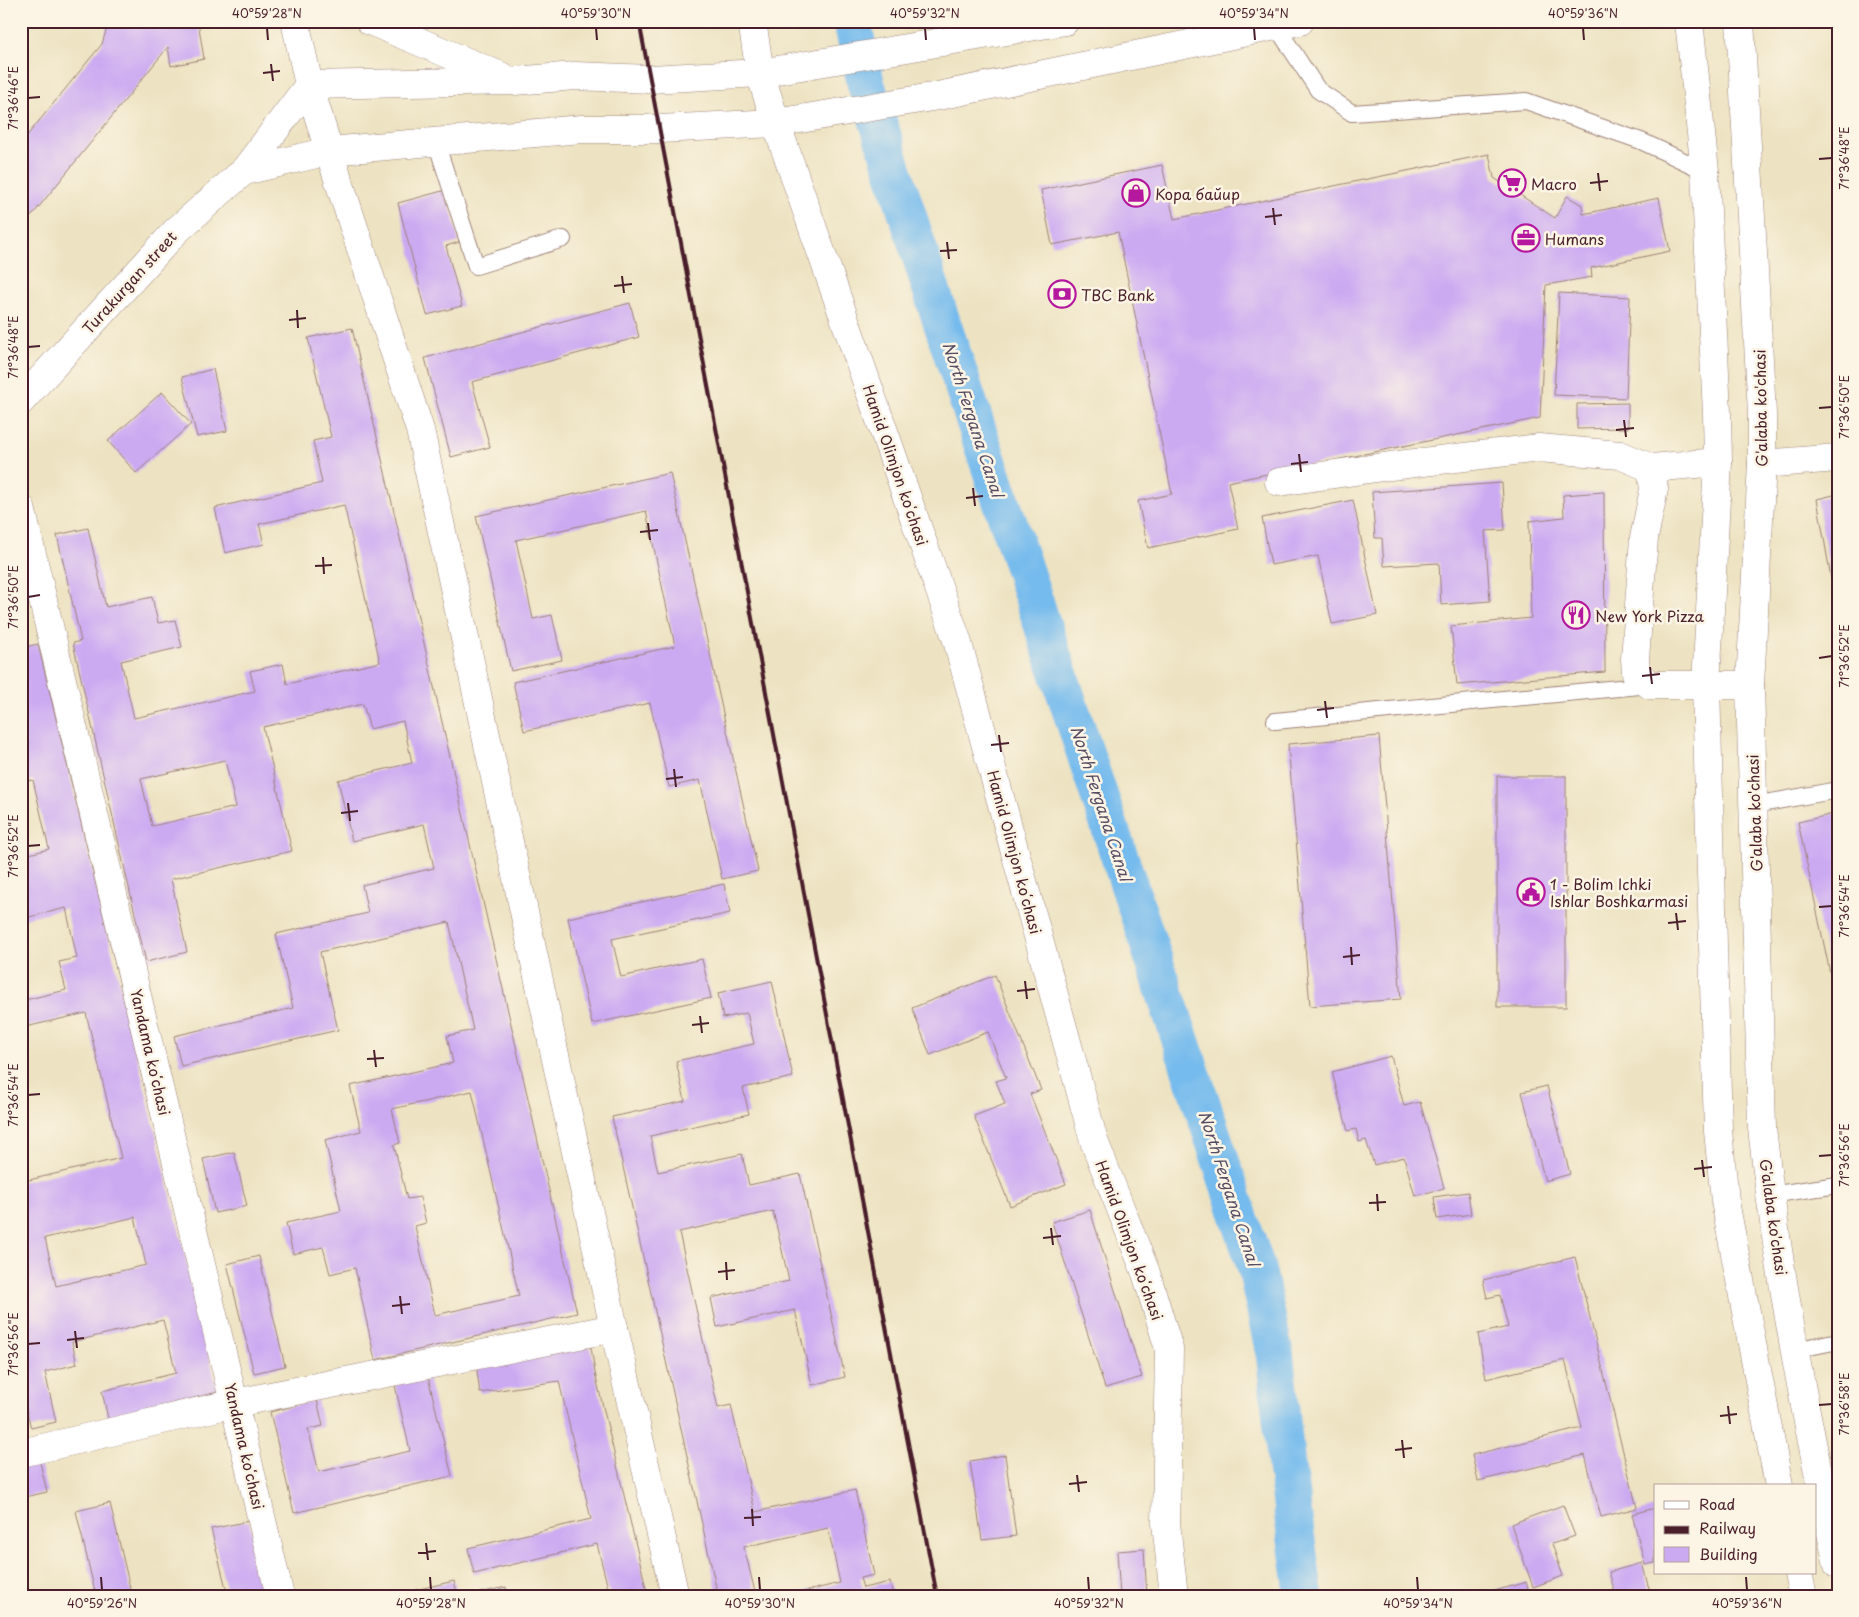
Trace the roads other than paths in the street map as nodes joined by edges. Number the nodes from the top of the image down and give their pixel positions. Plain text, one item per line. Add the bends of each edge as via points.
1 (295, 21) edge
2 (370, 21) edge
3 (752, 21) edge
4 (1065, 21) edge
5 (1689, 21) edge
6 (1740, 21) edge
7 (1288, 23) edge
8 (760, 73) junction
9 (514, 81) junction
10 (309, 85) junction
11 (776, 123) junction
12 (436, 142) junction
13 (329, 151) junction
14 (244, 171) junction
15 (1705, 171) junction
16 (563, 239) dead end
17 (21, 401) edge
18 (1838, 458) edge
19 (1718, 462) junction
20 (1762, 464) junction
21 (1651, 468) junction
22 (1279, 482) dead end
23 (21, 508) edge
24 (1650, 685) junction
25 (1706, 685) junction
26 (1750, 685) junction
27 (1275, 721) dead end
28 (1838, 790) edge
29 (1754, 805) junction
30 (1838, 1185) edge
31 (1769, 1195) junction
32 (614, 1328) junction
33 (1838, 1342) edge
34 (1795, 1350) junction
35 (235, 1403) junction
36 (21, 1453) edge
37 (1779, 1484) edge
38 (1837, 1559) edge
39 (1798, 1574) edge
40 (280, 1596) edge
41 (675, 1596) edge
42 (1174, 1596) edge
43 (1803, 1596) edge

1 - 10 street
2 - 9 street
3 - 8 street, Hamid Olimjon koʻchasi
4 - 8 street
5 - 15 street
6 - 20 street, G'alaba ko'chasi via 1762,413
7 - 11 street, Turakurgan street via 938,96
7 - 15 lane via 1318,90 1352,113 1526,101 1641,141
8 - 9 street via 650,79 575,76
8 - 11 street, Hamid Olimjon koʻchasi
9 - 10 street
10 - 13 street
10 - 14 street, Turakurgan street
11 - 12 street, Turakurgan street via 582,129
11 - 42 street, Hamid Olimjon koʻchasi via 957,640 1094,1140 1146,1273 1168,1350 1166,1523
12 - 13 street, Turakurgan street
12 - 16 lane via 476,266
13 - 14 street, Turakurgan street
13 - 32 street via 420,430
14 - 17 street, Turakurgan street via 176,231
15 - 19 street
18 - 20 street
19 - 21 street
19 - 25 street
20 - 26 street, G'alaba ko'chasi
21 - 22 street via 1620,455 1539,448
21 - 24 street via 1654,489 1644,538 1635,659 1636,673
23 - 35 street, Yandama koʻchasi
24 - 25 street
24 - 27 lane
25 - 26 street
25 - 37 street via 1718,1131 1725,1201
26 - 29 street, G'alaba ko'chasi
28 - 29 lane
29 - 31 street, G'alaba ko'chasi via 1762,1128
30 - 31 lane
31 - 34 street, G'alaba ko'chasi
32 - 35 street
32 - 41 street
33 - 34 lane
34 - 38 street, G'alaba ko'chasi
35 - 36 street
35 - 40 street, Yandama koʻchasi
39 - 43 street

